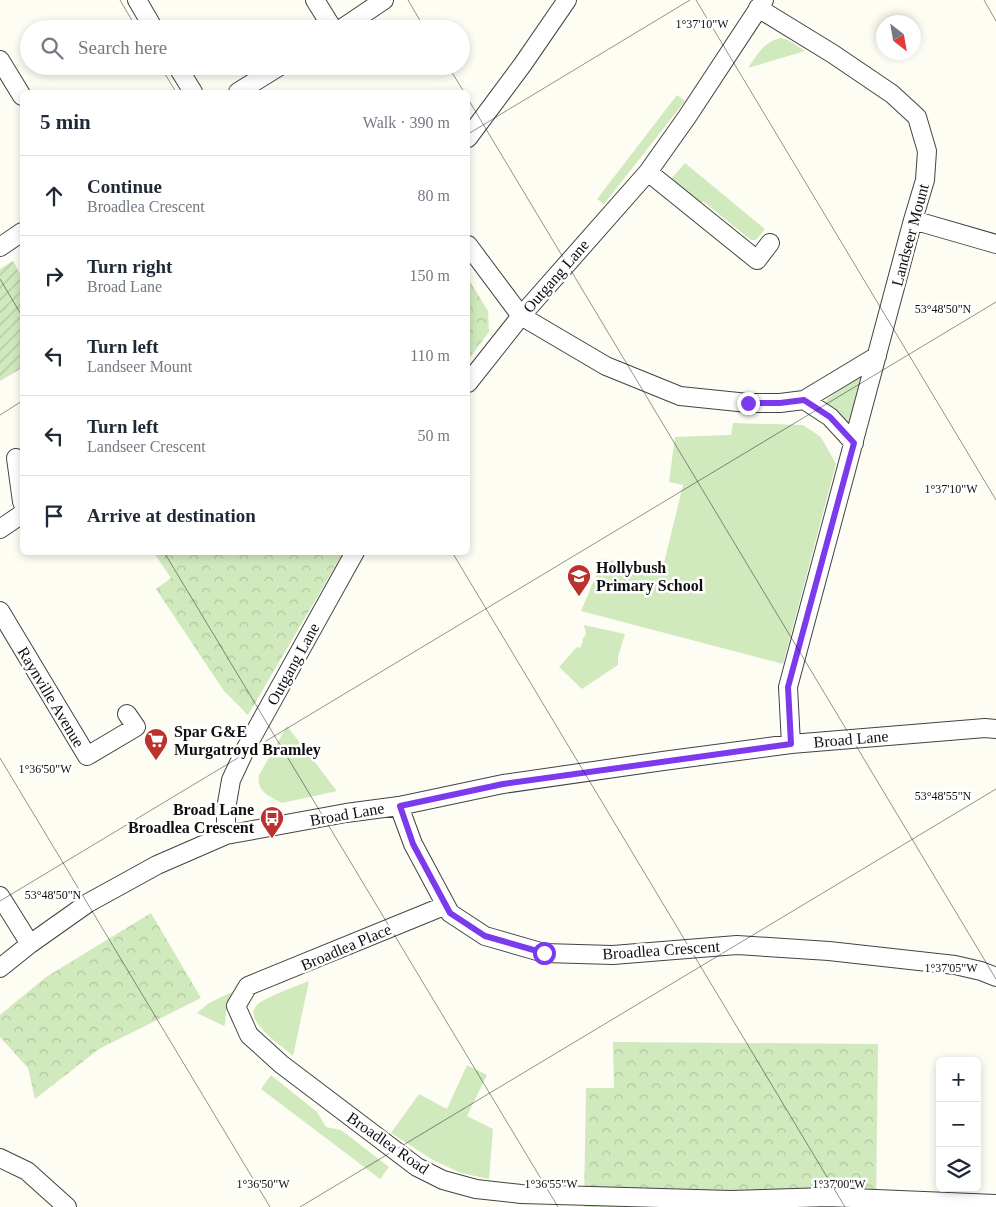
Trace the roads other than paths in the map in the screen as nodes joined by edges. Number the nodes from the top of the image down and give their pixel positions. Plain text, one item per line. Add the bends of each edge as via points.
1 (137, 0) edge
2 (314, 0) edge
3 (384, 0) edge
4 (567, 0) edge
5 (761, 4) edge
6 (149, 20) edge
7 (327, 20) edge
8 (354, 20) edge
9 (0, 60) edge
10 (183, 75) edge
11 (265, 75) edge
12 (192, 90) edge
13 (241, 90) edge
14 (20, 93) edge
15 (470, 135) edge
16 (648, 172) junction
17 (913, 220) junction
18 (20, 233) edge
19 (770, 243) dead end
20 (996, 244) edge
21 (0, 247) edge
22 (470, 248) edge
23 (521, 316) junction
24 (877, 356) junction
25 (470, 380) edge
26 (804, 400) junction
27 (854, 443) junction
28 (16, 458) dead end
29 (20, 487) edge
30 (20, 515) edge
31 (0, 529) edge
32 (354, 555) edge
33 (0, 611) edge
34 (127, 714) dead end
35 (996, 729) edge
36 (791, 744) junction
37 (400, 806) junction
38 (226, 835) junction
39 (0, 896) edge
40 (444, 906) junction
41 (30, 944) junction
42 (996, 961) edge
43 (0, 968) edge
44 (988, 974) edge
45 (248, 986) joint
46 (0, 1158) edge
47 (996, 1204) edge
48 (67, 1207) edge

1 - 6 street
2 - 7 street
3 - 8 street
4 - 15 street
5 - 16 street, Outgang Lane
5 - 17 street, Landseer Mount via 892,94 917,117 927,151 926,180
9 - 14 street
10 - 12 street
11 - 13 street
16 - 19 street via 757,260
16 - 23 street, Outgang Lane
17 - 20 street
17 - 24 street, Landseer Mount
18 - 21 street
22 - 23 street
23 - 25 street, Outgang Lane
23 - 26 street via 606,366 680,396 748,403
24 - 26 street
24 - 27 street, Landseer Mount
26 - 27 street via 830,417
27 - 36 street, Landseer Mount via 788,687
28 - 29 street
30 - 31 street
32 - 38 street, Outgang Lane via 246,748 232,780 226,809
33 - 34 street, Raynville Avenue via 87,756 136,727
35 - 36 street, Broad Lane
36 - 37 street, Broad Lane via 503,784
37 - 38 street, Broad Lane
37 - 40 street, Broadlea Crescent via 413,844
38 - 41 street, Broad Lane via 157,865 88,903
39 - 41 street
40 - 44 street, Broadlea Crescent via 485,936 544,953 613,955 737,945 955,965
40 - 45 street, Broadlea Place
41 - 43 street, Broad Lane
42 - 44 street, Broadlea Crescent
45 - 47 street, Broadlea Road via 236,1006 249,1034 281,1064 381,1140 417,1167 443,1180 476,1189 522,1194
46 - 48 street via 27,1171

